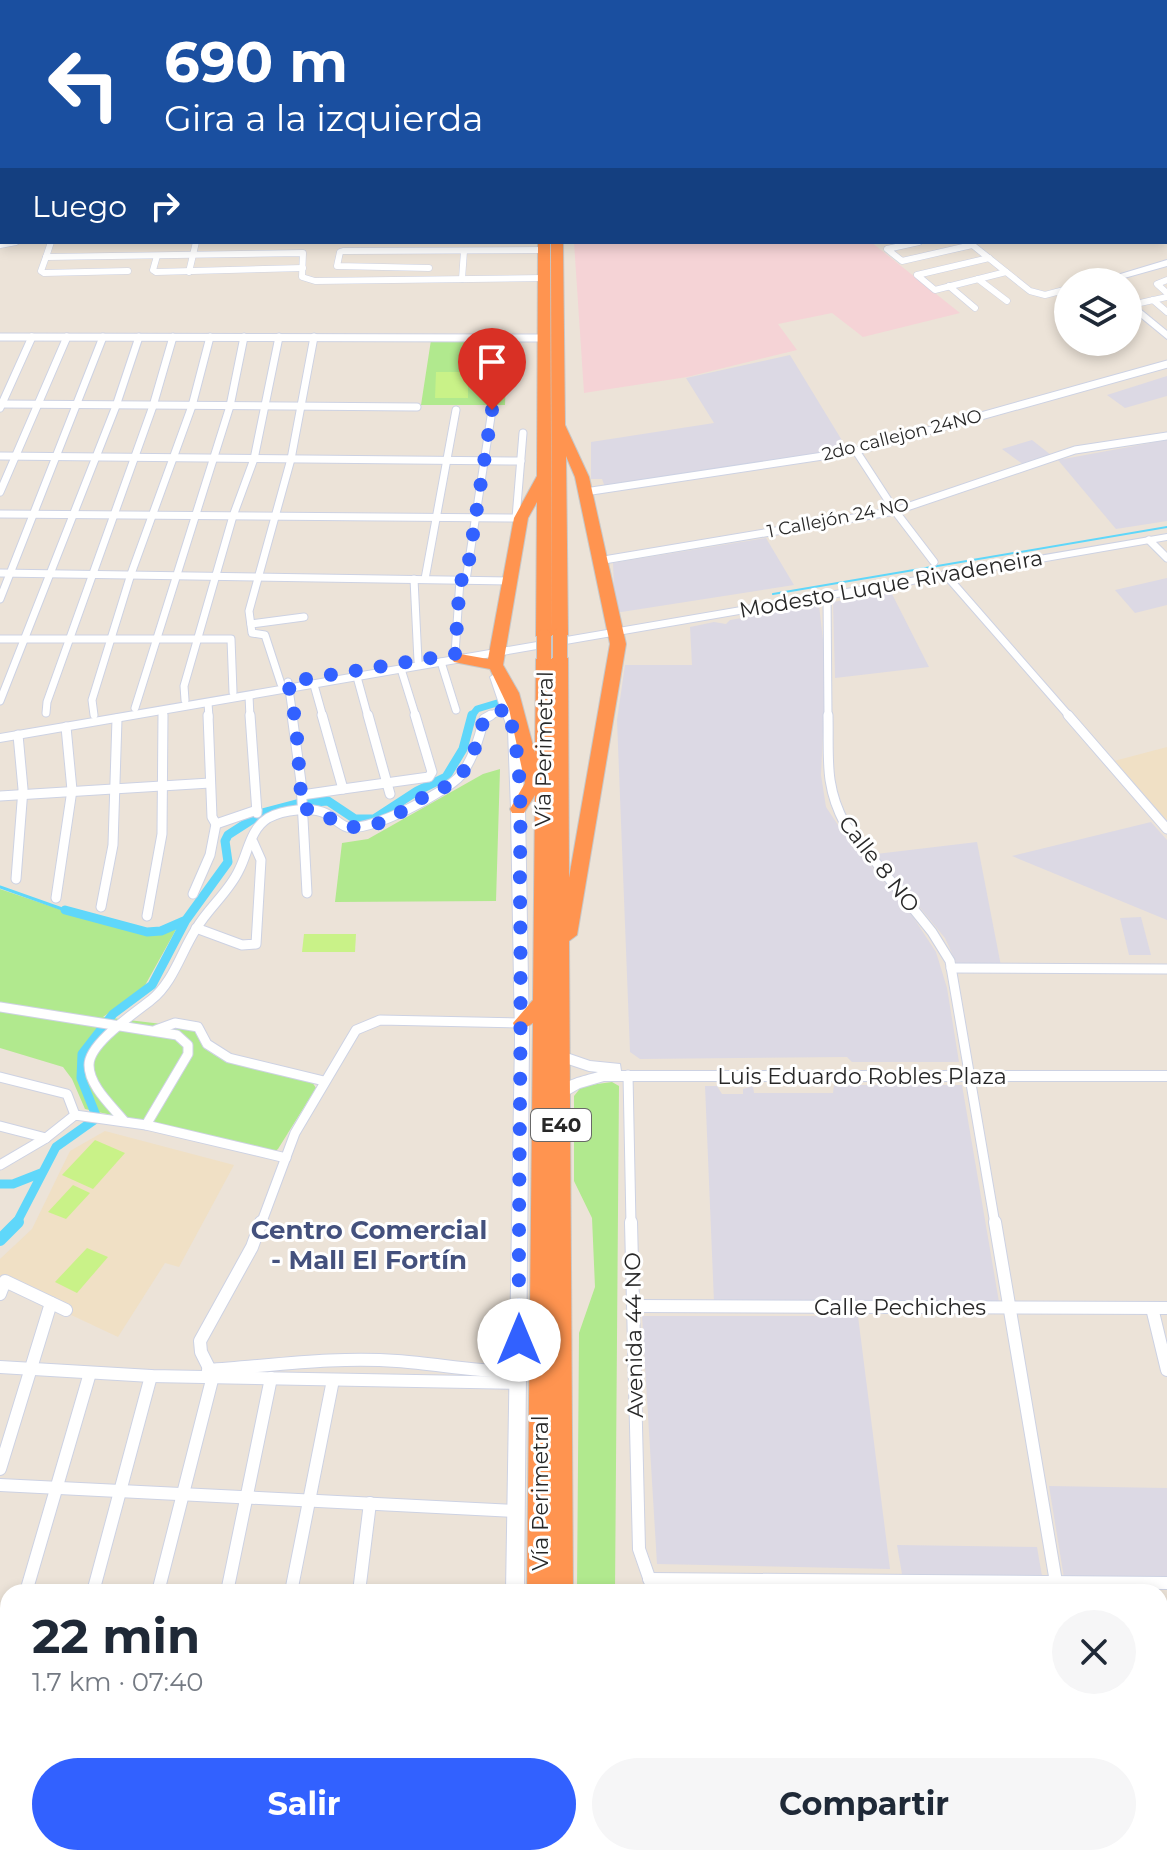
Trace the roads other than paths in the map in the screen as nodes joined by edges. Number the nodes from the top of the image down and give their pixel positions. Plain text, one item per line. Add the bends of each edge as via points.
1 (50, 244) edge
2 (196, 244) edge
3 (557, 244) edge
4 (910, 244) edge
5 (970, 244) edge
6 (544, 246) edge
7 (464, 251) junction
8 (157, 256) junction
9 (194, 256) junction
10 (46, 257) junction
11 (989, 258) junction
12 (1167, 265) edge
13 (303, 268) junction
14 (429, 268) dead end
15 (128, 271) dead end
16 (1142, 271) edge
17 (189, 272) junction
18 (1006, 272) junction
19 (1142, 272) edge
20 (544, 278) junction
21 (462, 279) junction
22 (978, 279) junction
23 (1167, 280) edge
24 (949, 286) junction
25 (1054, 291) edge
26 (1167, 295) edge
27 (1153, 300) junction
28 (1007, 301) dead end
29 (1142, 301) edge
30 (975, 308) dead end
31 (1142, 312) edge
32 (1167, 312) edge
33 (1142, 320) edge
34 (1154, 328) junction
35 (1167, 336) edge
36 (0, 337) edge
37 (32, 337) junction
38 (67, 337) junction
39 (103, 337) junction
40 (139, 337) junction
41 (173, 337) junction
42 (210, 337) junction
43 (244, 337) junction
44 (279, 337) junction
45 (314, 337) junction
46 (544, 338) junction
47 (1167, 343) edge
48 (1167, 364) edge
49 (38, 405) junction
50 (1, 406) edge
51 (76, 406) junction
52 (116, 406) junction
53 (153, 406) junction
54 (192, 406) junction
55 (230, 406) junction
56 (266, 406) junction
57 (303, 406) junction
58 (417, 407) dead end
59 (456, 410) dead end
60 (492, 410) dead end
61 (560, 427) junction
62 (523, 433) dead end
63 (1167, 436) edge
64 (856, 451) junction
65 (0, 456) edge
66 (15, 456) junction
67 (56, 457) junction
68 (96, 458) junction
69 (134, 458) junction
70 (173, 458) junction
71 (214, 458) junction
72 (254, 459) junction
73 (291, 459) junction
74 (444, 460) junction
75 (482, 461) junction
76 (521, 461) junction
77 (544, 475) junction
78 (0, 492) edge
79 (585, 492) junction
80 (895, 511) junction
81 (0, 514) edge
82 (34, 514) junction
83 (74, 515) junction
84 (113, 515) junction
85 (152, 515) junction
86 (193, 515) junction
87 (233, 516) junction
88 (274, 516) junction
89 (434, 517) junction
90 (475, 518) junction
91 (518, 518) junction
92 (1167, 537) edge
93 (1149, 540) junction
94 (1167, 558) edge
95 (598, 561) junction
96 (934, 562) dead end
97 (0, 573) edge
98 (10, 573) junction
99 (48, 573) junction
100 (92, 574) junction
101 (131, 574) junction
102 (945, 574) junction
103 (175, 575) junction
104 (216, 576) junction
105 (257, 576) junction
106 (414, 579) junction
107 (425, 579) junction
108 (463, 580) junction
109 (511, 581) junction
110 (827, 594) junction
111 (0, 599) edge
112 (304, 617) dead end
113 (251, 624) junction
114 (615, 631) junction
115 (552, 635) junction
116 (0, 639) edge
117 (25, 639) junction
118 (69, 639) junction
119 (112, 639) junction
120 (155, 639) junction
121 (198, 639) junction
122 (498, 654) junction
123 (458, 656) junction
124 (552, 659) junction
125 (418, 661) junction
126 (441, 662) junction
127 (401, 669) junction
128 (357, 677) junction
129 (286, 685) junction
130 (314, 685) junction
131 (233, 692) junction
132 (249, 696) junction
133 (185, 700) junction
134 (0, 701) edge
135 (208, 703) junction
136 (135, 708) junction
137 (507, 708) junction
138 (456, 710) dead end
139 (163, 711) junction
140 (46, 713) dead end
141 (94, 715) junction
142 (117, 719) junction
143 (66, 727) junction
144 (0, 731) edge
145 (18, 735) junction
146 (0, 738) edge
147 (538, 775) junction
148 (386, 782) junction
149 (210, 783) junction
150 (164, 786) junction
151 (343, 789) junction
152 (115, 791) junction
153 (70, 792) junction
154 (390, 794) dead end
155 (24, 795) junction
156 (0, 796) edge
157 (302, 802) junction
158 (518, 809) junction
159 (259, 816) junction
160 (216, 824) junction
161 (1167, 829) edge
162 (253, 842) junction
163 (16, 879) dead end
164 (307, 893) dead end
165 (193, 894) dead end
166 (56, 898) dead end
167 (101, 907) dead end
168 (147, 916) dead end
169 (196, 928) junction
170 (951, 968) junction
171 (1167, 969) edge
172 (560, 979) junction
173 (542, 1002) junction
174 (0, 1007) edge
175 (522, 1023) junction
176 (113, 1025) junction
177 (156, 1030) junction
178 (561, 1056) junction
179 (1167, 1068) edge
180 (970, 1073) junction
181 (628, 1075) junction
182 (1167, 1076) edge
183 (0, 1077) edge
184 (324, 1081) junction
185 (561, 1093) junction
186 (75, 1115) junction
187 (124, 1121) junction
188 (146, 1125) junction
189 (0, 1126) edge
190 (46, 1138) junction
191 (286, 1158) junction
192 (0, 1165) edge
193 (0, 1294) edge
194 (51, 1303) junction
195 (634, 1306) junction
196 (1009, 1308) junction
197 (1152, 1308) junction
198 (1167, 1308) edge
199 (66, 1310) dead end
200 (0, 1367) edge
201 (31, 1369) junction
202 (1167, 1370) edge
203 (212, 1372) junction
204 (90, 1373) junction
205 (151, 1376) junction
206 (271, 1378) junction
207 (519, 1378) junction
208 (333, 1380) junction
209 (0, 1469) edge
210 (0, 1485) edge
211 (56, 1487) junction
212 (120, 1490) junction
213 (182, 1493) junction
214 (247, 1496) junction
215 (309, 1499) junction
216 (370, 1503) junction
217 (517, 1511) junction
218 (649, 1579) junction
219 (1056, 1582) junction
220 (1167, 1583) edge
221 (28, 1584) edge
222 (95, 1584) edge
223 (160, 1584) edge
224 (229, 1584) edge
225 (293, 1584) edge
226 (360, 1584) edge
227 (515, 1584) edge
228 (539, 1584) edge
229 (561, 1584) edge
230 (651, 1584) edge

1 - 10 street
2 - 9 street
3 - 61 highway, Vía Perimetral / E40
4 - 5 street via 887,249 902,261
5 - 11 street
6 - 7 street
6 - 20 highway, Vía Perimetral / E40
7 - 14 street via 341,251 337,266
7 - 21 street
8 - 9 street
8 - 10 street
8 - 17 street via 154,271
9 - 13 street via 303,253
9 - 17 street
10 - 15 street via 44,273
11 - 18 street
11 - 24 street via 917,275 935,290
12 - 16 street
12 - 19 street
13 - 17 street
13 - 21 street via 302,277 315,281
18 - 22 street
18 - 25 street via 1036,294
20 - 21 street
20 - 46 highway, Vía Perimetral / E40
22 - 24 street
22 - 28 street
23 - 26 street via 1157,284
24 - 30 street
26 - 27 street
27 - 29 street
27 - 32 street
31 - 34 street
33 - 34 street
34 - 35 street
34 - 47 street
36 - 37 street
37 - 38 street
37 - 50 street
38 - 39 street
38 - 49 street
39 - 40 street
39 - 51 street
40 - 41 street
40 - 52 street
41 - 42 street
41 - 53 street
42 - 43 street
42 - 54 street
43 - 44 street
43 - 55 street
44 - 45 street
44 - 56 street
45 - 46 street
45 - 57 street
46 - 77 highway, Vía Perimetral / E40
48 - 64 street, 2do callejon 24NO
49 - 50 street
49 - 51 street
49 - 66 street
51 - 52 street
51 - 67 street
52 - 53 street
52 - 68 street
53 - 54 street
53 - 69 street
54 - 55 street
54 - 70 street
55 - 56 street
55 - 71 street
56 - 57 street
56 - 72 street
57 - 58 street
57 - 73 street
59 - 74 street
60 - 75 street
61 - 79 highway
61 - 115 highway, Vía Perimetral / E40
62 - 76 street
63 - 80 street, 1 Callejón 24 NO via 1075,450
64 - 79 street, 2do callejon 24NO
64 - 80 street
65 - 66 street
66 - 67 street
66 - 78 street
67 - 68 street
67 - 82 street
68 - 69 street
68 - 83 street
69 - 70 street
69 - 84 street
70 - 71 street
70 - 85 street
71 - 72 street
71 - 86 street
72 - 73 street
72 - 87 street
73 - 74 street
73 - 88 street
74 - 75 street
74 - 89 street
75 - 76 street
75 - 90 street
76 - 91 street
77 - 91 highway
77 - 115 highway, Vía Perimetral / E40
79 - 95 highway
80 - 95 street, 1 Callejón 24 NO
80 - 96 street
81 - 82 street
82 - 83 street
82 - 98 street
83 - 84 street
83 - 99 street
84 - 85 street
84 - 100 street
85 - 86 street
85 - 101 street
86 - 87 street
86 - 103 street
87 - 88 street
87 - 104 street
88 - 89 street
88 - 105 street
89 - 90 street
89 - 107 street
90 - 91 street
90 - 108 street
91 - 109 highway
92 - 93 street, Modesto Luque Rivadeneira
93 - 94 street
93 - 102 street, Modesto Luque Rivadeneira
95 - 114 highway
97 - 98 street
98 - 99 street
98 - 111 street
99 - 100 street
99 - 117 street
100 - 101 street
100 - 118 street
101 - 103 street
101 - 119 street
102 - 110 street, Modesto Luque Rivadeneira
102 - 161 street
103 - 104 street
103 - 120 street
104 - 105 street
104 - 121 street
105 - 106 street
105 - 113 street
106 - 107 street
106 - 125 street
107 - 108 street
108 - 109 street
108 - 123 street
109 - 122 highway
110 - 114 street, Modesto Luque Rivadeneira
110 - 170 street, Calle 8 NO via 829,789 845,824 932,932
112 - 113 street
113 - 129 street via 253,633 265,635
114 - 122 street, Modesto Luque Rivadeneira
114 - 172 highway via 618,644
115 - 124 highway, Vía Perimetral / E40, bridge
116 - 117 street
117 - 118 street
117 - 134 street
118 - 119 street
118 - 140 street
119 - 120 street
119 - 141 street via 92,700
120 - 121 street
120 - 136 street
121 - 131 street via 231,639
121 - 133 street
122 - 123 highway
122 - 137 street, Vía Perimetral via 495,675
122 - 147 highway
123 - 125 street
123 - 126 street
124 - 147 highway, Vía Perimetral / E40
124 - 172 highway, Vía Perimetral / E40
125 - 129 street
126 - 127 street
126 - 138 street
127 - 128 street
127 - 148 street via 432,772 424,778
128 - 130 street
128 - 148 street
129 - 130 street
129 - 131 street
129 - 132 street
129 - 157 street
130 - 151 street
131 - 133 street
132 - 135 street
132 - 159 street
133 - 136 street
135 - 139 street
135 - 149 street
136 - 141 street
137 - 157 street via 484,719 460,776 392,819 346,827
137 - 158 street, Vía Perimetral via 516,746
139 - 142 street
139 - 150 street
141 - 144 street
142 - 143 street
142 - 152 street
143 - 145 street
143 - 153 street via 72,751
145 - 146 street
145 - 155 street
147 - 158 highway
147 - 173 highway, Vía Perimetral / E40 via 543,820
148 - 151 street
148 - 154 street
149 - 150 street
149 - 160 street
150 - 152 street
150 - 168 street via 162,834
151 - 157 street
152 - 153 street
152 - 167 street via 113,845
153 - 155 street
153 - 166 street
155 - 156 street
155 - 163 street
157 - 159 street
157 - 164 street
158 - 175 street, Vía Perimetral
159 - 160 street
159 - 162 street
160 - 165 street
162 - 169 street via 238,873
162 - 169 street via 261,860 256,944 242,945
169 - 176 street via 155,997
170 - 171 street
170 - 180 street, Calle 8 NO
172 - 178 highway, Vía Perimetral / E40
173 - 175 highway
173 - 228 highway, Vía Perimetral / E40
174 - 176 street
175 - 184 street via 367,1023 356,1030
175 - 207 street, Vía Perimetral
176 - 177 street
176 - 187 street via 89,1065 94,1083
177 - 184 street via 188,1023 198,1027 213,1049 234,1059
177 - 188 street via 184,1039 188,1054
178 - 180 street, Luis Eduardo Robles Plaza via 604,1068
178 - 185 highway, Vía Perimetral / E40
179 - 180 street, Luis Eduardo Robles Plaza
180 - 181 street, Luis Eduardo Robles Plaza
180 - 182 street, Luis Eduardo Robles Plaza
180 - 196 street, Calle 8 NO
181 - 185 street, Luis Eduardo Robles Plaza via 587,1079
181 - 195 street, Avenida 44 NO
183 - 186 street via 67,1094
184 - 191 street
185 - 229 highway, Vía Perimetral / E40
186 - 187 street
186 - 190 street
187 - 188 street
188 - 191 street
189 - 190 street
190 - 192 street
191 - 203 street via 252,1247 200,1341 202,1359
193 - 194 street via 5,1281
194 - 199 street
194 - 201 street
195 - 196 street, Calle Pechiches
195 - 218 street, Avenida 44 NO via 639,1549
196 - 197 street, Calle Pechiches
196 - 219 street, Calle 8 NO
197 - 198 street, Calle Pechiches
197 - 202 street
200 - 201 street
201 - 204 street
201 - 209 street
203 - 205 street
203 - 206 street
203 - 207 street via 349,1360 397,1361
203 - 213 street
204 - 205 street
204 - 211 street
205 - 212 street
206 - 208 street
206 - 214 street
207 - 208 street
207 - 217 street, Vía Perimetral
208 - 215 street
210 - 211 street
211 - 212 street
211 - 221 street
212 - 213 street
212 - 222 street
213 - 214 street
213 - 223 street
214 - 215 street
214 - 224 street
215 - 216 street
215 - 225 street
216 - 217 street
216 - 226 street
217 - 227 street, Vía Perimetral
218 - 219 street
218 - 230 street, Avenida 44 NO
219 - 220 street

